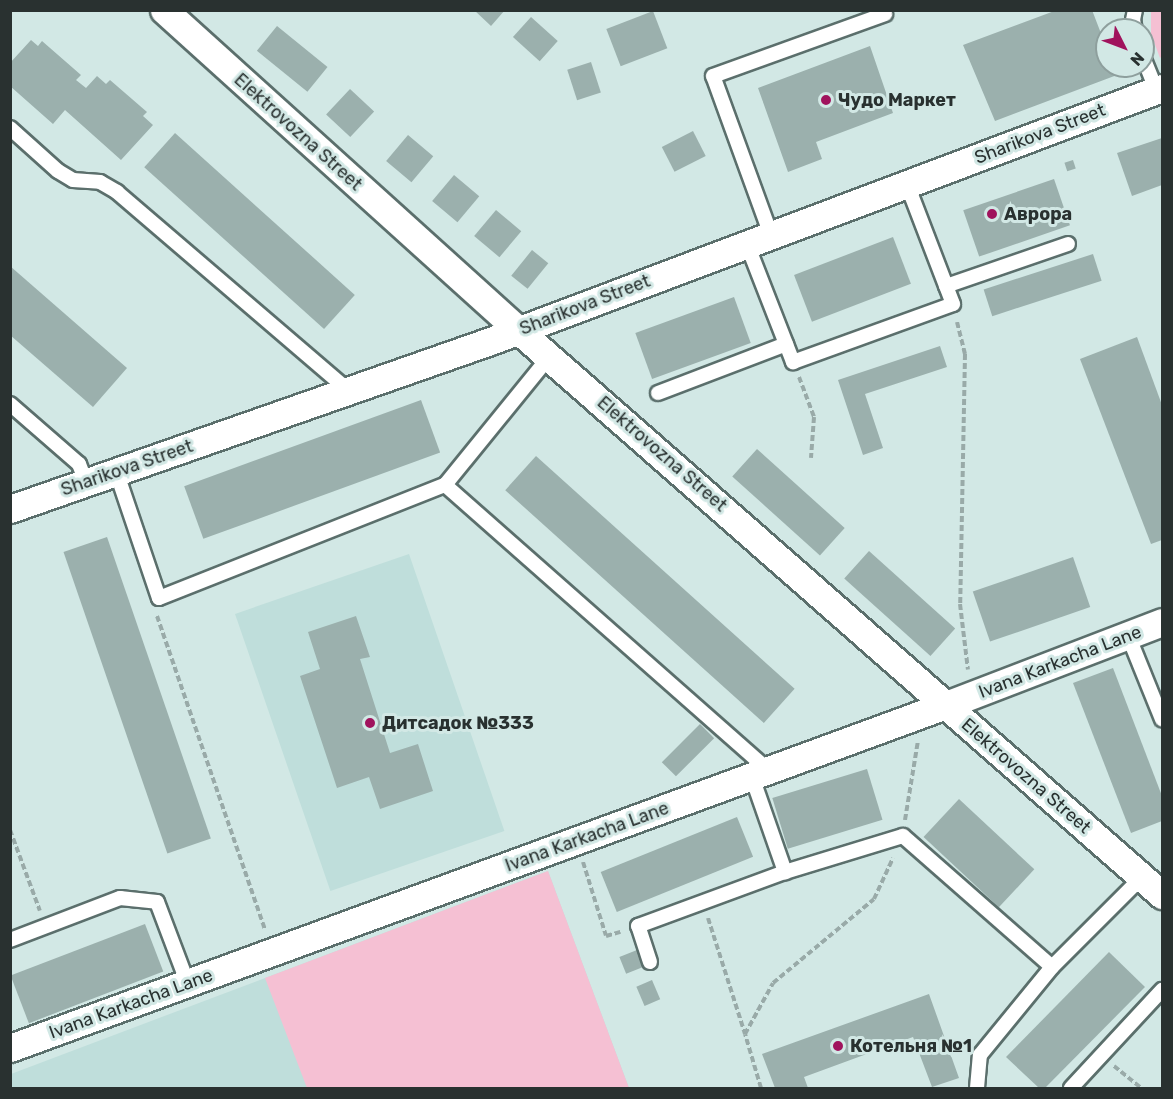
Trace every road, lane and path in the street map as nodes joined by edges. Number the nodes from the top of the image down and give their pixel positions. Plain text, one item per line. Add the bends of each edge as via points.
1 (164, 10) edge
2 (885, 14) dead end
3 (1160, 90) edge
4 (10, 128) edge
5 (907, 184) junction
6 (759, 240) junction
7 (1068, 244) dead end
8 (946, 286) junction
9 (953, 304) junction
10 (519, 330) junction
11 (786, 344) junction
12 (550, 356) junction
13 (793, 362) junction
14 (349, 391) junction
15 (658, 393) dead end
16 (10, 404) edge
17 (811, 458) dead end
18 (116, 471) junction
19 (86, 482) junction
20 (445, 485) junction
21 (10, 509) edge
22 (156, 612) dead end
23 (1162, 622) edge
24 (1128, 636) junction
25 (947, 705) junction
26 (1162, 719) edge
27 (760, 773) junction
28 (10, 830) edge
29 (903, 836) junction
30 (576, 841) junction
31 (784, 872) junction
32 (1142, 877) junction
33 (1162, 895) edge
34 (703, 902) junction
35 (46, 926) junction
36 (639, 926) junction
37 (10, 940) edge
38 (273, 952) junction
39 (650, 962) dead end
40 (1052, 967) junction
41 (188, 984) junction
42 (1162, 990) edge
43 (745, 1034) junction
44 (10, 1048) edge
45 (1101, 1055) junction
46 (761, 1089) edge
47 (977, 1089) edge
48 (1071, 1089) edge
49 (1141, 1089) edge

1 - 10 street, Elektrovozna Street
2 - 6 lane via 713,76
3 - 5 street, Sharikova Street
4 - 14 lane via 73,180 100,182 117,192
5 - 6 street, Sharikova Street
5 - 8 lane
6 - 10 street, Sharikova Street
6 - 11 lane
7 - 8 lane
8 - 9 lane
9 - 13 lane
9 - 25 path via 965,354 960,604
10 - 12 street, Elektrovozna Street
10 - 14 street, Sharikova Street
11 - 13 lane
11 - 15 lane
12 - 20 lane
12 - 25 street, Elektrovozna Street
13 - 17 path via 814,417
14 - 18 street, Sharikova Street
16 - 19 lane via 79,464
18 - 19 street, Sharikova Street
18 - 20 lane via 159,598
19 - 21 street, Sharikova Street
20 - 27 lane
22 - 38 path
23 - 24 street, Ivana Karkacha Lane
24 - 25 street, Ivana Karkacha Lane
24 - 26 lane
25 - 27 street, Ivana Karkacha Lane
25 - 29 path
25 - 32 street, Elektrovozna Street
27 - 30 street, Ivana Karkacha Lane
27 - 31 lane
28 - 35 path
29 - 31 lane
29 - 40 lane
29 - 43 path via 874,899 773,983
30 - 36 path via 606,936
30 - 38 street, Ivana Karkacha Lane
31 - 34 lane
32 - 33 street, Elektrovozna Street
32 - 40 lane
34 - 36 lane
34 - 43 path
35 - 37 lane
35 - 41 lane via 120,898 157,902
36 - 39 lane
38 - 41 street, Ivana Karkacha Lane
40 - 47 lane via 980,1055
41 - 44 street, Ivana Karkacha Lane
42 - 45 lane
43 - 46 path
45 - 48 lane
45 - 49 path

